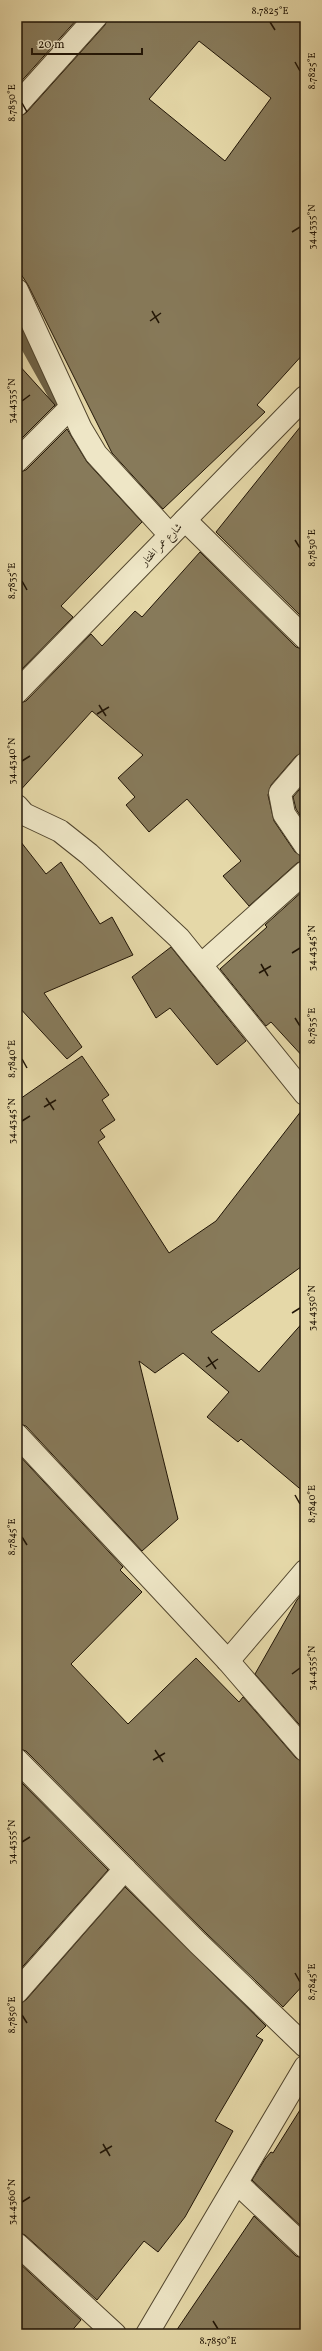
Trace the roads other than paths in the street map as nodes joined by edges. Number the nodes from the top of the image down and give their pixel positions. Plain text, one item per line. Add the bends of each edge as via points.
1 (96, 17) edge
2 (17, 105) edge
3 (17, 290) edge
4 (305, 397) edge
5 (70, 408) junction
6 (17, 461) edge
7 (177, 528) junction
8 (305, 638) edge
9 (17, 692) edge
10 (305, 764) edge
11 (17, 806) edge
12 (305, 845) edge
13 (305, 872) edge
14 (201, 965) junction
15 (305, 1094) edge
16 (17, 1435) edge
17 (305, 1571) edge
18 (228, 1661) junction
19 (305, 1750) edge
20 (17, 1760) edge
21 (125, 1869) junction
22 (17, 1992) edge
23 (305, 2046) edge
24 (305, 2067) edge
25 (237, 2183) junction
26 (17, 2244) edge
27 (305, 2247) edge
28 (115, 2334) edge
29 (147, 2334) edge

1 - 2 street
3 - 5 street
4 - 7 street, شارع عمر المختار
5 - 6 street
5 - 7 street via 96,454
7 - 8 street
7 - 9 street, شارع عمر المختار
10 - 12 street via 280,793 284,814
11 - 14 street via 24,814 60,832 89,854 179,938
13 - 14 street
14 - 15 street
16 - 18 street
17 - 18 street
18 - 19 street
20 - 21 street
21 - 22 street
21 - 23 street
24 - 25 street
25 - 27 street
25 - 29 street
26 - 28 street

